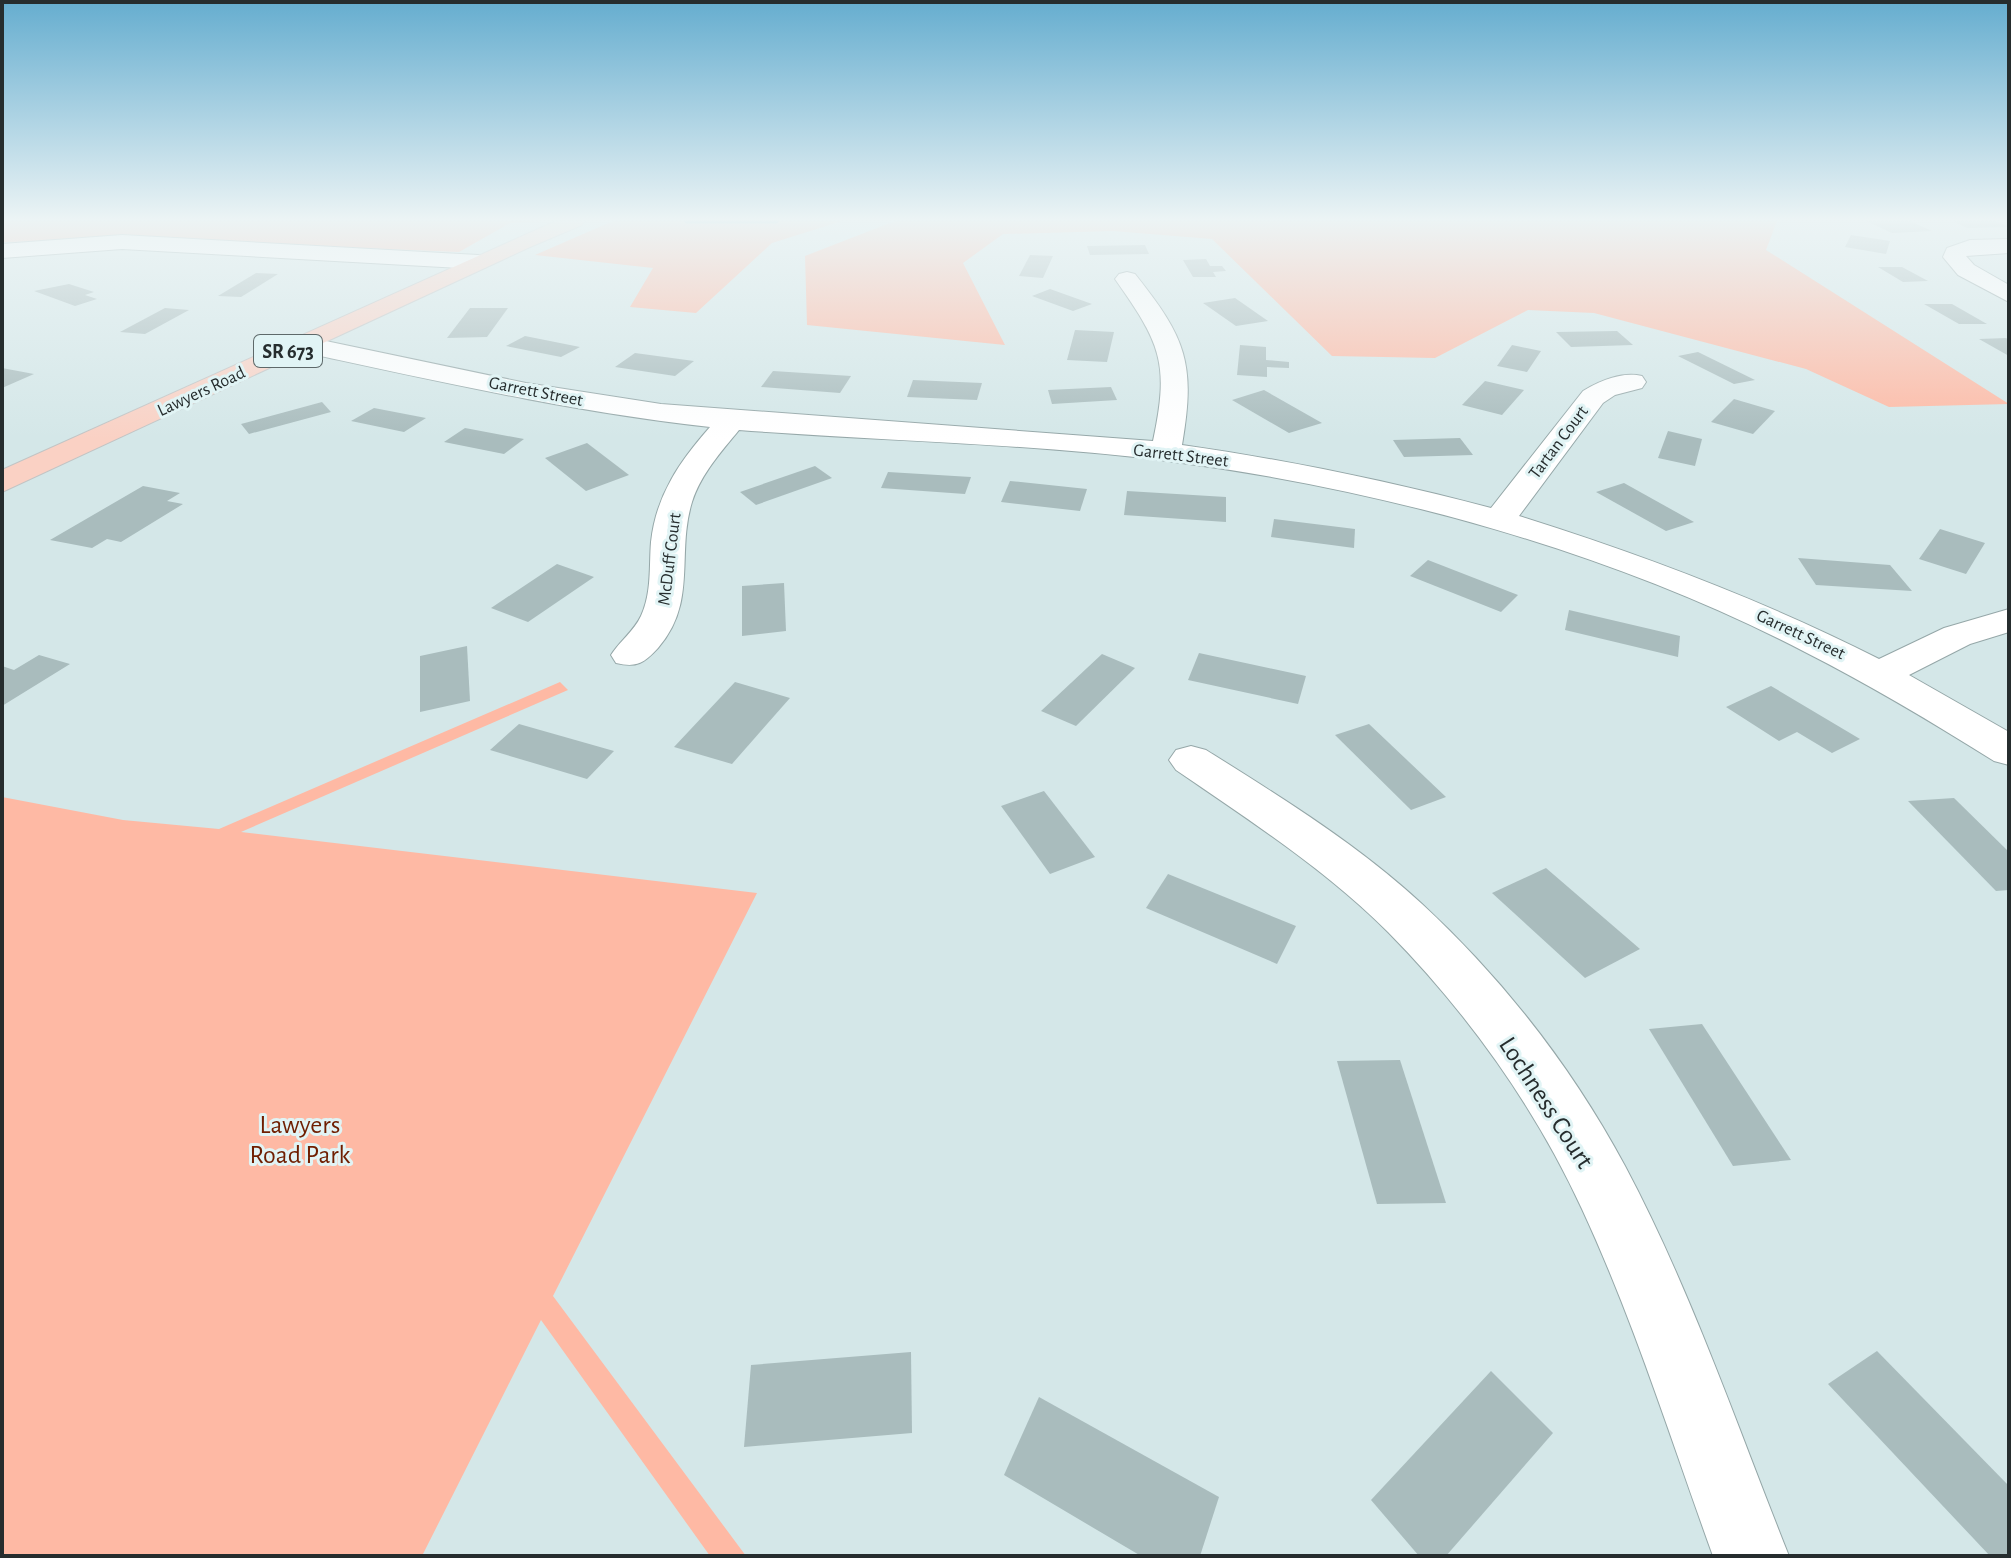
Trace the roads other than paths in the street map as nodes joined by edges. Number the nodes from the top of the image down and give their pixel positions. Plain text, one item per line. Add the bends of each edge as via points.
1 (410, 294) edge
2 (1139, 294) edge
3 (302, 344) junction
4 (1632, 382) dead end
5 (731, 420) junction
6 (1166, 452) junction
7 (2, 482) edge
8 (1497, 522) junction
9 (2009, 620) edge
10 (630, 655) dead end
11 (1882, 673) junction
12 (2009, 751) edge
13 (1191, 760) dead end
14 (1751, 1556) edge

1 - 3 main road, Lawyers Road / SR 673
2 - 6 street via 1165,332 1174,360 1177,398
3 - 5 street, Garrett Street via 592,402
3 - 7 main road, Lawyers Road / SR 673
4 - 8 street, Tartan Court via 1593,397
5 - 6 street, Garrett Street
5 - 10 street, McDuff Court via 677,499 661,620
6 - 8 street, Garrett Street via 1356,484
8 - 11 street, Garrett Street via 1671,580 1770,619
9 - 11 street via 1957,636
11 - 12 street, Garrett Street
13 - 14 street, Lochness Court via 1285,821 1405,918 1519,1051 1572,1132 1622,1227

